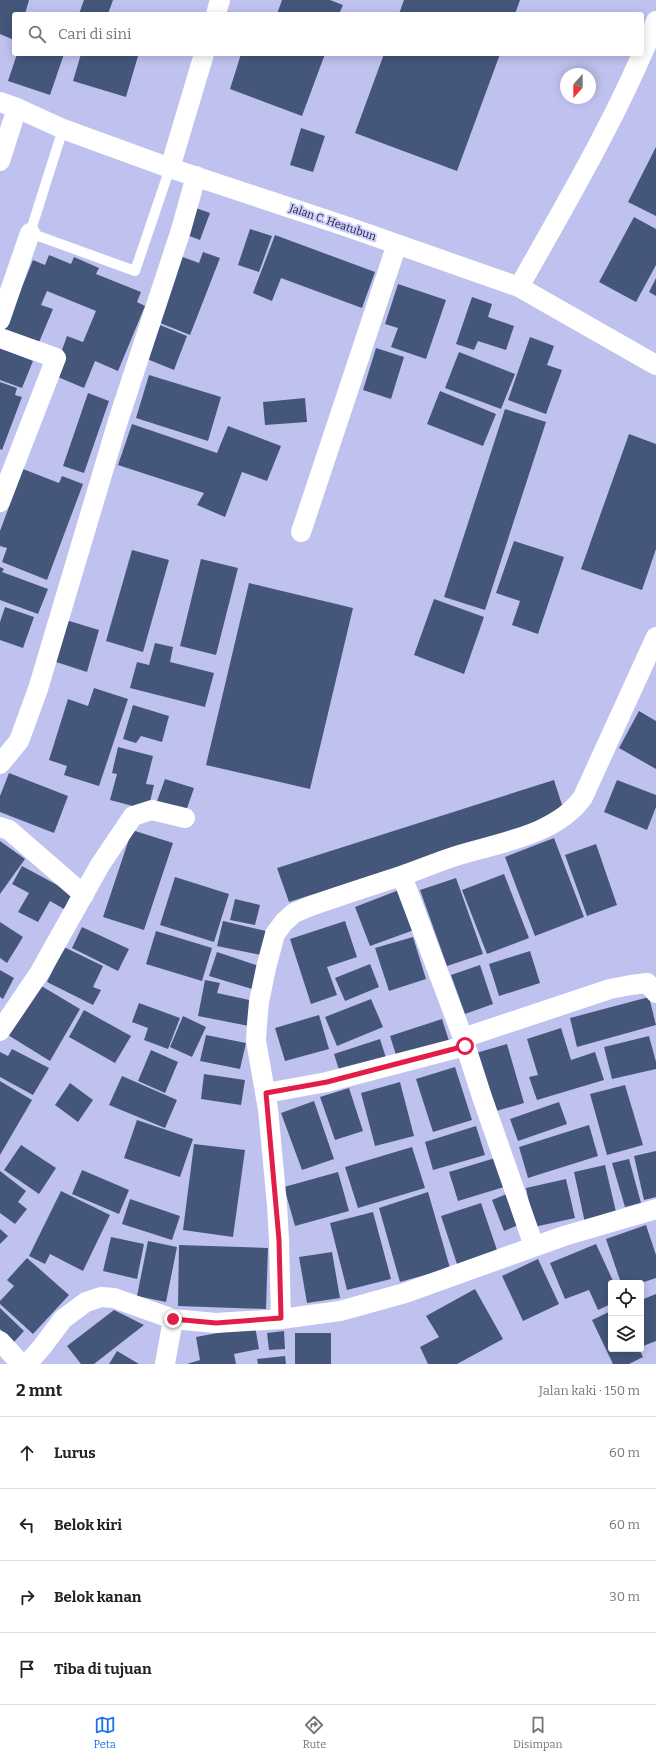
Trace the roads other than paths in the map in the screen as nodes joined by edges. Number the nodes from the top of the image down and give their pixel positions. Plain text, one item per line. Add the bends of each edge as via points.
1 (220, 0) edge
2 (217, 12) edge
3 (656, 21) edge
4 (652, 41) edge
5 (203, 56) edge
6 (9, 105) edge
7 (63, 129) junction
8 (0, 161) edge
9 (170, 168) junction
10 (196, 176) junction
11 (30, 233) junction
12 (397, 244) junction
13 (520, 287) junction
14 (0, 320) edge
15 (0, 338) edge
16 (656, 365) edge
17 (0, 502) edge
18 (301, 532) dead end
19 (656, 637) edge
20 (0, 764) edge
21 (185, 818) dead end
22 (0, 827) edge
23 (402, 876) junction
24 (84, 895) junction
25 (656, 994) edge
26 (0, 1031) edge
27 (464, 1042) junction
28 (266, 1093) junction
29 (656, 1209) edge
30 (534, 1246) junction
31 (281, 1318) junction
32 (173, 1319) junction
33 (0, 1340) edge
34 (21, 1364) edge
35 (27, 1364) edge
36 (165, 1364) edge

1 - 2 street
3 - 4 street
4 - 13 street
5 - 9 street
6 - 7 street, Jalan C. Heatubun
6 - 8 street
7 - 9 street, Jalan C. Heatubun
7 - 11 lane
9 - 10 street, Jalan C. Heatubun
9 - 11 lane via 135,271
10 - 12 street, Jalan C. Heatubun
10 - 20 street via 181,230 118,421 38,689 19,741
11 - 14 street
12 - 13 street, Jalan C. Heatubun
12 - 18 street
13 - 16 street, Jalan C. Heatubun
15 - 17 street via 56,358
19 - 23 street via 592,779 573,810 538,830
21 - 24 street via 152,810 133,816 100,865
22 - 24 street via 9,830
23 - 27 street
23 - 28 street via 294,913 275,934 256,1024 256,1040
24 - 26 street via 40,972
25 - 27 street via 648,983 617,988
27 - 28 street via 327,1082
27 - 30 street
28 - 31 street via 279,1240
29 - 30 street
30 - 31 street via 374,1302 340,1311
31 - 32 street via 216,1323
32 - 35 street via 114,1298 101,1297 86,1302 63,1319
32 - 36 street
33 - 34 street

